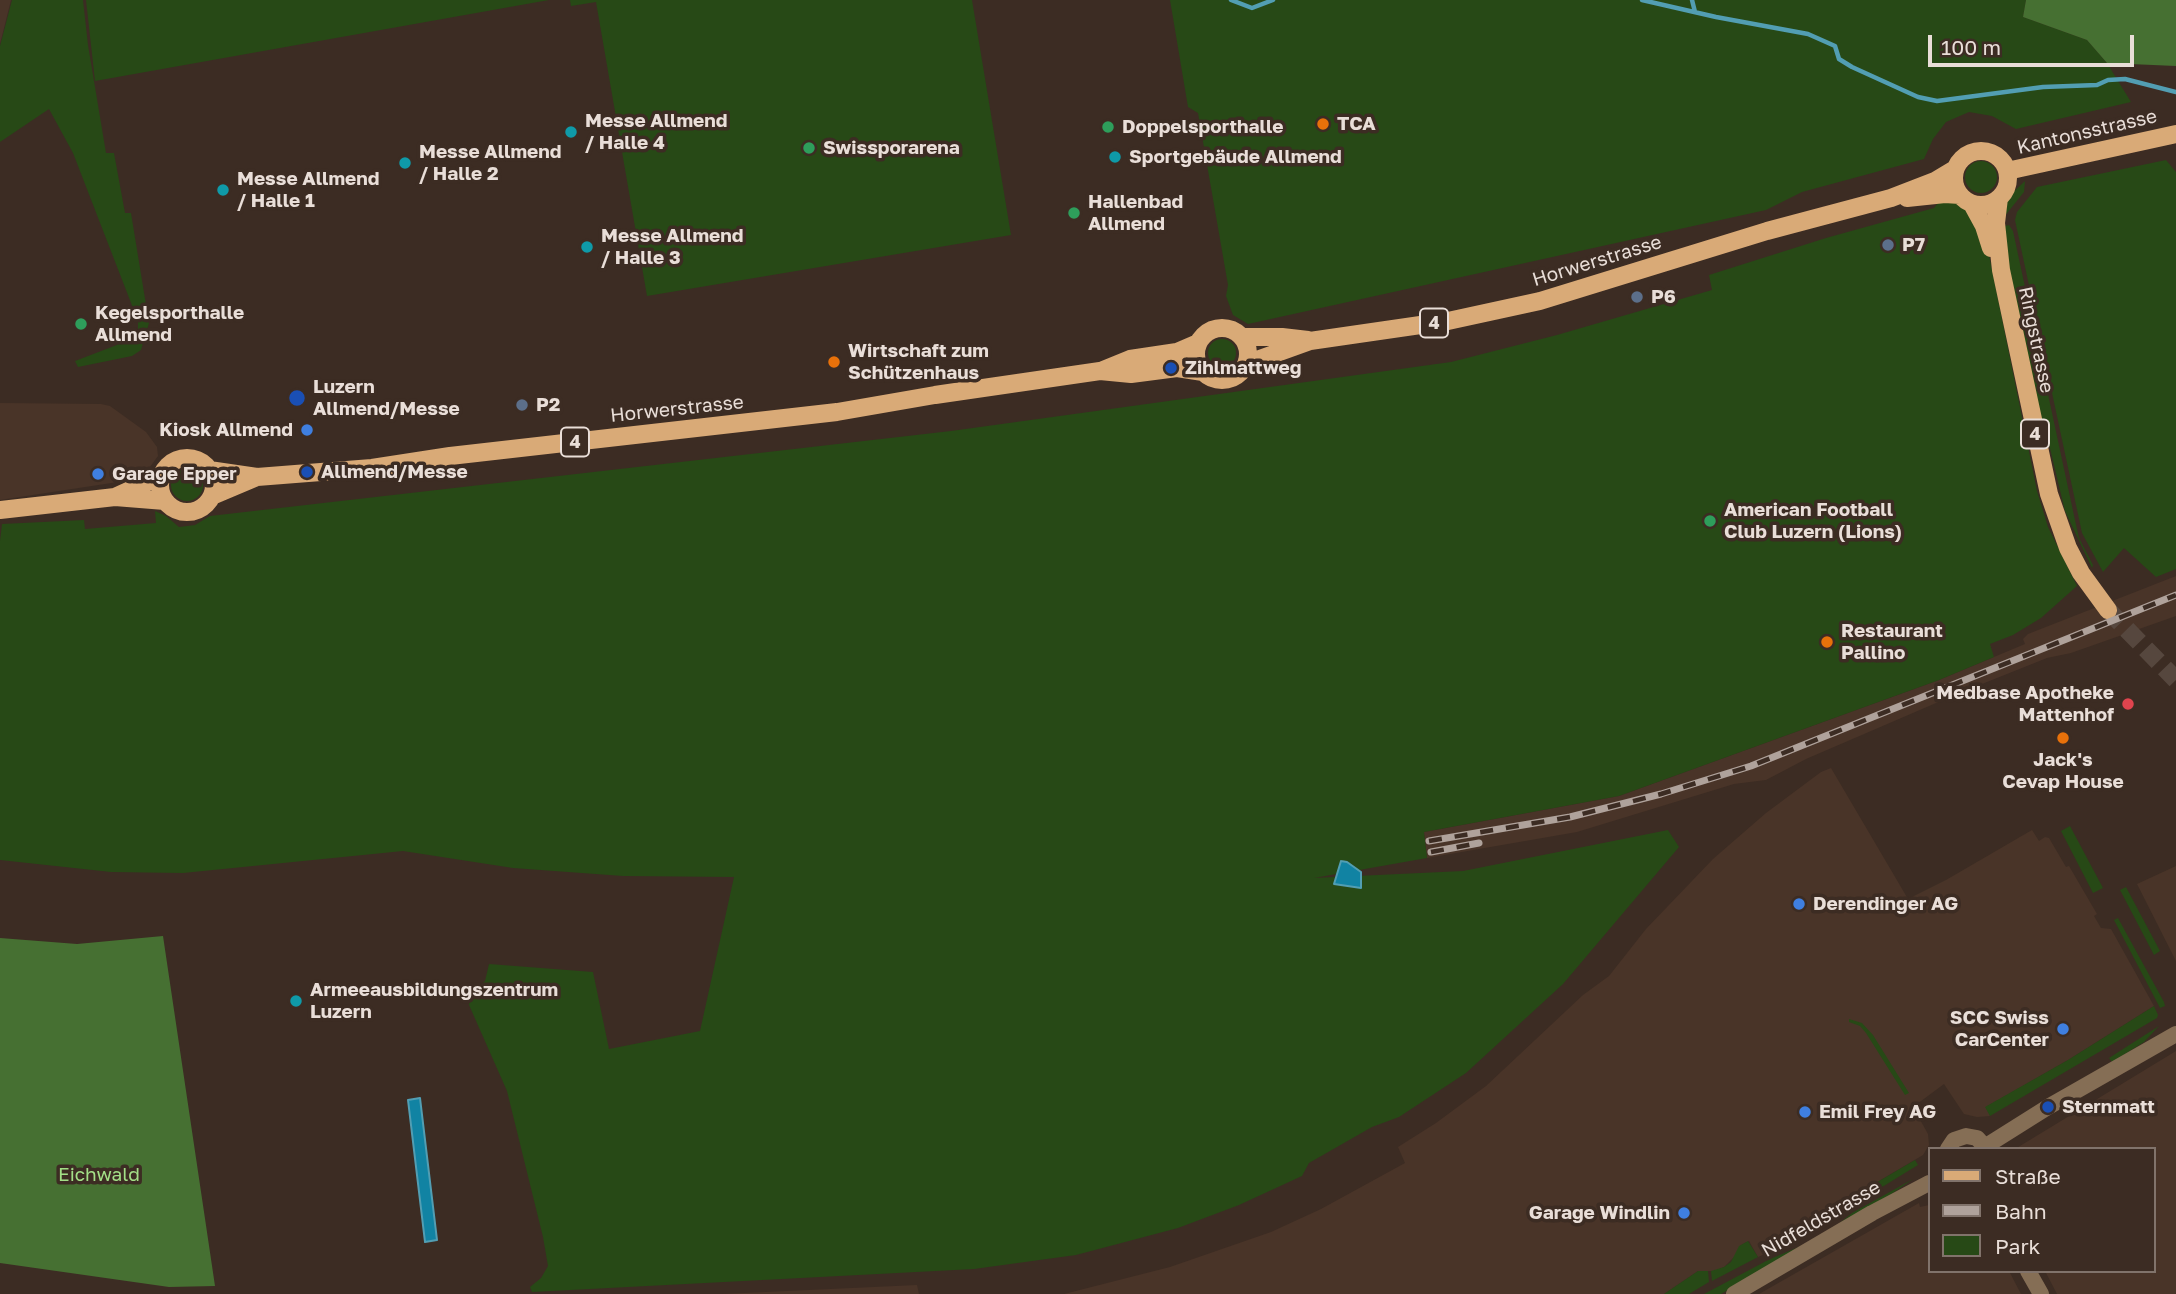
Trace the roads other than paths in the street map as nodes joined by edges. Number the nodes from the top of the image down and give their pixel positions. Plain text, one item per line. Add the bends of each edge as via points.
1 (2176, 134) edge
2 (1955, 169) junction
3 (2007, 171) junction
4 (1891, 198) junction
5 (1999, 198) junction
6 (1966, 199) junction
7 (2001, 270) junction
8 (1242, 337) junction
9 (1310, 341) junction
10 (1198, 343) junction
11 (1246, 364) junction
12 (1100, 371) junction
13 (1203, 372) junction
14 (209, 470) junction
15 (161, 476) junction
16 (257, 477) junction
17 (212, 496) junction
18 (115, 497) junction
19 (164, 501) junction
20 (0, 510) edge
21 (2108, 610) tunnel mouth
22 (2176, 1034) edge
23 (1949, 1147) edge
24 (1985, 1147) edge
25 (1988, 1147) edge
26 (1927, 1184) edge
27 (2029, 1273) edge
28 (1734, 1294) edge
29 (2041, 1294) edge

1 - 3 main road, Kantonsstrasse
2 - 3 main road via 1964,156 1978,150 1993,153
2 - 4 main road, Horwerstrasse / 4
2 - 6 main road via 1954,183
3 - 5 main road via 2007,186
4 - 6 main road, Horwerstrasse / 4 via 1945,194
4 - 9 main road, Horwerstrasse / 4 via 1527,304
5 - 6 main road via 1989,204
5 - 7 main road, Ringstrasse / 4 via 1996,223
6 - 7 main road, Ringstrasse / 4 via 1984,226
7 - 21 main road, Ringstrasse / 4 via 2054,514 2081,573
8 - 9 main road, Horwerstrasse / 4
8 - 10 main road via 1230,329 1216,328
8 - 11 main road via 1248,350
9 - 11 main road, Horwerstrasse / 4
10 - 12 main road, Horwerstrasse / 4
10 - 13 main road via 1196,361
11 - 13 main road via 1230,379 1216,380
12 - 13 main road, Horwerstrasse / 4 via 1131,374 1177,368
12 - 16 main road, Horwerstrasse / 4 via 815,415 382,467
14 - 15 main road via 194,459 181,459
14 - 16 main road, Horwerstrasse / 4
14 - 17 main road
15 - 18 main road
15 - 19 main road
16 - 17 main road, Horwerstrasse / 4
17 - 19 main road via 192,512
18 - 19 main road
18 - 20 main road
22 - 25 street
23 - 24 street via 1966,1136 1977,1138
26 - 28 street, Nidfeldstrasse
27 - 29 street

